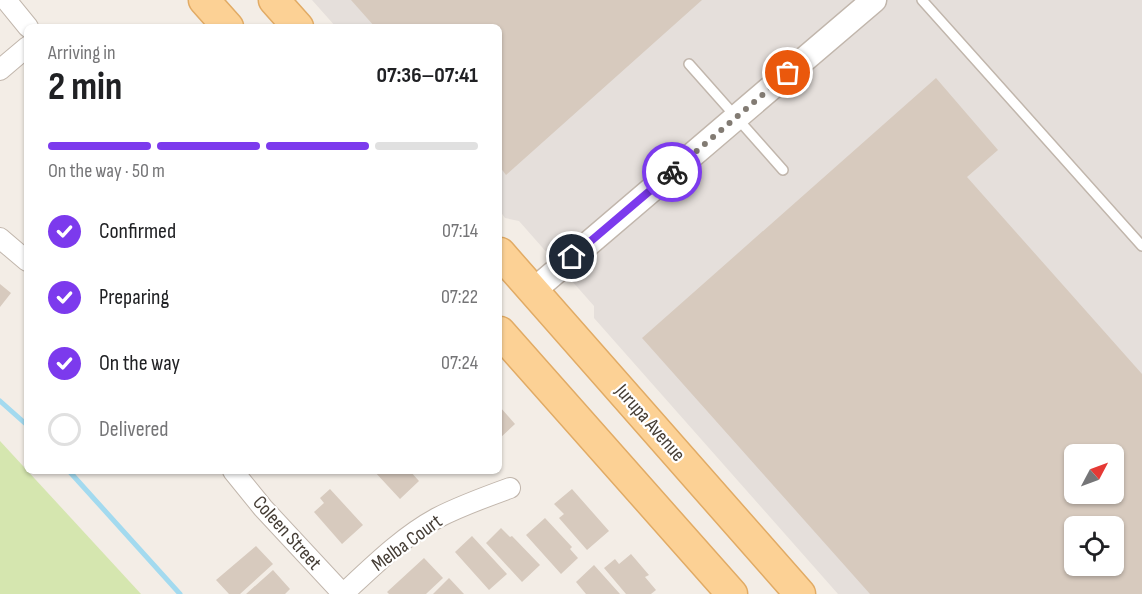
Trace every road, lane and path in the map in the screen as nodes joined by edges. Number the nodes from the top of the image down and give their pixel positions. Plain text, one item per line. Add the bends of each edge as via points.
1 (6, 0) edge
2 (204, 0) edge
3 (274, 0) edge
4 (874, 0) edge
5 (922, 0) edge
6 (26, 24) edge
7 (225, 24) edge
8 (295, 24) edge
9 (24, 50) edge
10 (689, 64) dead end
11 (0, 70) edge
12 (736, 117) junction
13 (783, 170) dead end
14 (0, 238) edge
15 (1142, 246) edge
16 (502, 255) edge
17 (24, 258) edge
18 (533, 291) junction
19 (502, 334) edge
20 (235, 474) edge
21 (510, 488) dead end
22 (343, 594) edge
23 (732, 594) edge
24 (800, 594) edge

1 - 6 street
2 - 7 main road
3 - 8 main road
4 - 12 street
5 - 15 lane
9 - 11 street
10 - 12 lane
12 - 13 lane
12 - 18 street
14 - 17 street
16 - 18 main road, Jurupa Avenue
18 - 24 main road, Jurupa Avenue
19 - 23 main road
20 - 22 street, Coleen Street
21 - 22 street, Melba Court via 436,519 391,551

